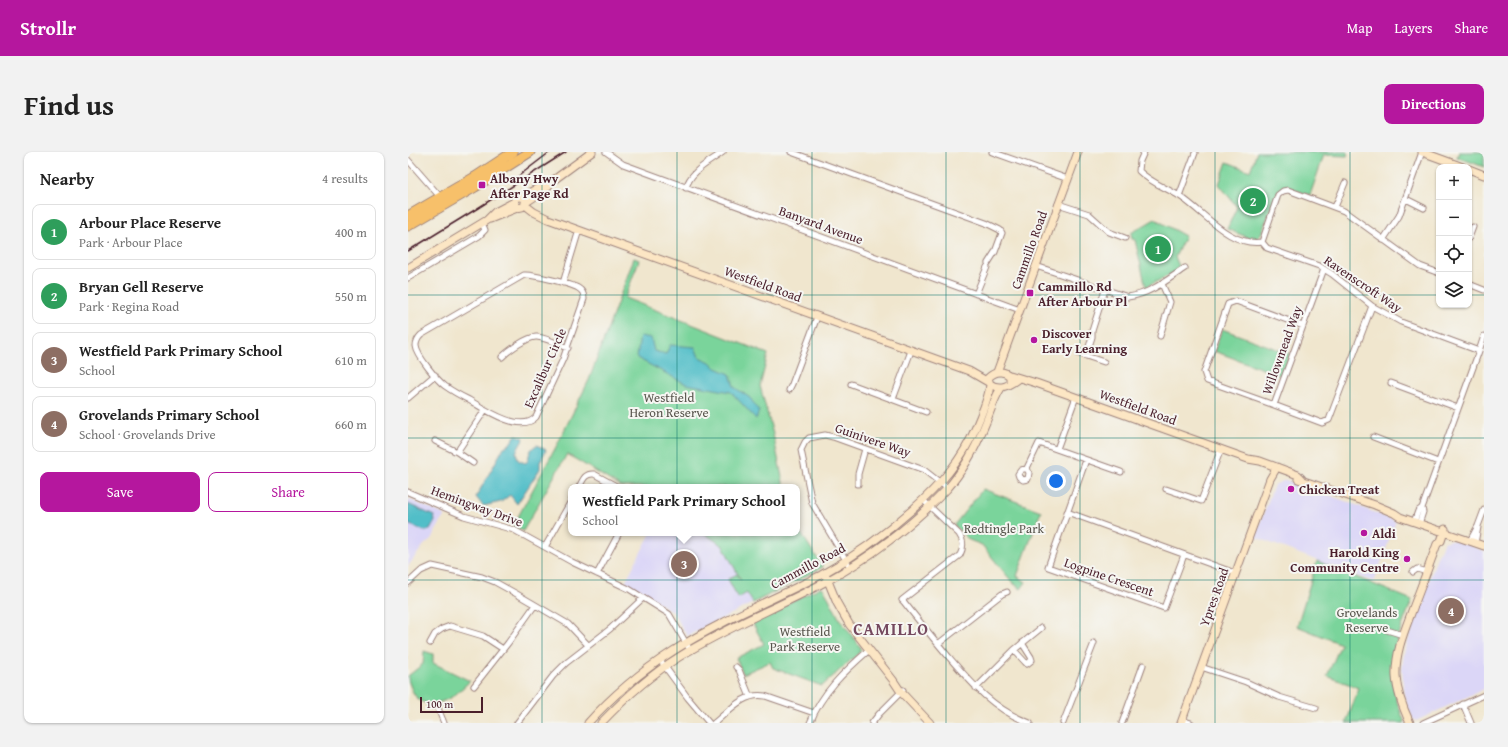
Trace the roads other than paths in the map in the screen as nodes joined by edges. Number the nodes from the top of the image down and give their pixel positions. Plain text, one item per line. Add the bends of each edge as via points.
1 (513, 152) edge
2 (530, 152) edge
3 (592, 152) edge
4 (599, 152) edge
5 (606, 152) edge
6 (612, 152) edge
7 (723, 152) edge
8 (791, 152) edge
9 (992, 152) edge
10 (1078, 152) edge
11 (1144, 152) edge
12 (1422, 152) edge
13 (1195, 153) dead end
14 (408, 160) edge
15 (616, 160) junction
16 (1455, 164) edge
17 (574, 165) junction
18 (1472, 170) edge
19 (1484, 175) edge
20 (555, 179) junction
21 (1068, 179) junction
22 (1345, 183) dead end
23 (686, 188) junction
24 (1179, 196) junction
25 (1406, 199) junction
26 (443, 201) junction
27 (1058, 204) junction
28 (520, 205) junction
29 (1335, 207) junction
30 (1424, 208) dead end
31 (408, 216) edge
32 (485, 222) junction
33 (408, 226) edge
34 (1473, 227) dead end
35 (580, 230) junction
36 (1470, 236) edge
37 (1125, 238) dead end
38 (1383, 240) junction
39 (1262, 242) junction
40 (1036, 266) junction
41 (408, 268) edge
42 (1185, 268) dead end
43 (1324, 269) junction
44 (1436, 272) edge
45 (408, 278) edge
46 (563, 283) junction
47 (1162, 284) junction
48 (1472, 285) edge
49 (1105, 290) junction
50 (1484, 290) edge
51 (976, 294) junction
52 (1372, 306) junction
53 (1020, 310) junction
54 (817, 316) junction
55 (1303, 326) junction
56 (1160, 336) dead end
57 (1484, 336) edge
58 (568, 348) junction
59 (911, 351) junction
60 (1479, 351) junction
61 (1079, 354) dead end
62 (1086, 356) junction
63 (502, 357) dead end
64 (1104, 362) dead end
65 (435, 375) junction
66 (996, 377) junction
67 (1019, 378) junction
68 (1010, 383) junction
69 (1391, 383) dead end
70 (851, 384) dead end
71 (1001, 388) junction
72 (789, 390) dead end
73 (1076, 397) junction
74 (408, 398) edge
75 (893, 400) junction
76 (1274, 405) junction
77 (1458, 408) junction
78 (485, 410) junction
79 (926, 412) dead end
80 (1372, 436) dead end
81 (435, 441) dead end
82 (865, 449) junction
83 (1057, 449) junction
84 (1220, 449) junction
85 (457, 452) junction
86 (1086, 460) junction
87 (1438, 462) junction
88 (473, 463) dead end
89 (1027, 468) dead end
90 (1273, 468) junction
91 (1121, 472) dead end
92 (941, 483) junction
93 (581, 484) edge
94 (612, 484) edge
95 (858, 484) dead end
96 (947, 488) junction
97 (1166, 489) dead end
98 (408, 492) edge
99 (926, 503) junction
100 (568, 505) edge
101 (1484, 510) edge
102 (1067, 512) junction
103 (1417, 521) junction
104 (1442, 530) junction
105 (617, 536) edge
106 (1473, 540) junction
107 (1484, 542) edge
108 (1484, 546) edge
109 (545, 547) junction
110 (1184, 555) junction
111 (846, 560) junction
112 (850, 567) junction
113 (1413, 572) dead end
114 (1427, 572) junction
115 (1236, 573) junction
116 (597, 574) junction
117 (823, 574) junction
118 (827, 581) junction
119 (408, 583) edge
120 (1007, 592) dead end
121 (643, 598) junction
122 (535, 605) junction
123 (1041, 628) dead end
124 (1387, 630) dead end
125 (1403, 635) junction
126 (430, 643) dead end
127 (1022, 643) junction
128 (1094, 643) dead end
129 (686, 644) junction
130 (938, 644) junction
131 (588, 645) junction
132 (503, 649) junction
133 (690, 650) junction
134 (869, 650) junction
135 (1014, 650) junction
136 (660, 660) junction
137 (1143, 665) dead end
138 (736, 666) dead end
139 (665, 667) junction
140 (1201, 667) junction
141 (474, 686) dead end
142 (976, 688) junction
143 (903, 693) junction
144 (1484, 695) edge
145 (750, 697) junction
146 (1463, 704) junction
147 (437, 706) dead end
148 (1316, 708) dead end
149 (814, 714) junction
150 (1182, 721) edge
151 (444, 723) edge
152 (517, 723) edge
153 (588, 723) edge
154 (601, 723) edge
155 (709, 723) edge
156 (714, 723) edge
157 (810, 723) edge
158 (872, 723) edge
159 (930, 723) edge
160 (1030, 723) edge
161 (1063, 723) edge
162 (1122, 723) edge
163 (1191, 723) edge
164 (1410, 723) edge
165 (1423, 723) edge
166 (1471, 723) edge

1 - 26 highway
2 - 26 highway
3 - 17 main road
4 - 17 main road
5 - 15 street, Banyard Avenue
6 - 15 street
7 - 23 street via 693,174
8 - 51 street via 1000,230 1002,233 995,252
9 - 21 street
10 - 21 main road, Cammillo Road
11 - 24 street, Ravenscroft Way via 1140,161 1140,171 1146,178
12 - 16 main road
12 - 25 street
13 - 24 street
14 - 26 street
15 - 23 street, Banyard Avenue
17 - 20 main road
18 - 19 main road
20 - 28 main road via 546,189
20 - 28 main road via 521,197 525,199
21 - 27 main road, Cammillo Road
22 - 29 street
23 - 51 street, Banyard Avenue
24 - 39 street, Ravenscroft Way via 1229,234 1251,243
25 - 30 street
25 - 38 street via 1399,216
26 - 31 highway
26 - 33 highway
27 - 37 street via 1089,214 1109,232
27 - 40 main road, Cammillo Road
28 - 32 main road
28 - 35 main road, Westfield Road via 548,219
29 - 38 street
29 - 39 street via 1288,190 1283,191 1278,196
32 - 41 main road
32 - 45 street via 485,230 479,236
34 - 36 street
35 - 46 street
35 - 54 main road, Westfield Road
38 - 44 street via 1420,266
39 - 43 street, Ravenscroft Way via 1267,248
40 - 49 street
40 - 53 main road, Cammillo Road
42 - 47 street
43 - 52 street, Ravenscroft Way
43 - 55 street, Willowmead Way
46 - 58 street, Excalibur Circle via 580,289 584,299
46 - 65 street, Excalibur Circle via 524,275 421,335 416,341 417,348
47 - 49 street via 1139,296 1128,297
47 - 56 street via 1170,302
48 - 50 street
49 - 62 street
51 - 53 street, Banyard Avenue
52 - 60 street, Ravenscroft Way via 1401,322
52 - 76 street, Willowmead Way via 1329,420 1322,423
53 - 66 main road, Cammillo Road
54 - 59 main road, Westfield Road
54 - 72 street
55 - 76 street, Willowmead Way
55 - 76 street via 1236,301 1228,304 1204,372 1207,381
57 - 60 street
58 - 63 street via 533,337
58 - 78 street, Excalibur Circle via 532,421 512,421
59 - 66 main road, Westfield Road via 969,371
59 - 75 street
60 - 77 street
61 - 62 street
62 - 64 street
65 - 74 street
65 - 78 street, Excalibur Circle via 446,386
66 - 67 main road, Westfield Road
66 - 68 main road via 1011,379
66 - 71 main road via 995,387
66 - 92 main road, Cammillo Road via 973,434
67 - 68 main road
67 - 73 main road, Westfield Road
68 - 71 main road
69 - 77 street
70 - 75 street
71 - 96 main road, Cammillo Road via 970,458
73 - 83 street
73 - 84 main road, Westfield Road
75 - 79 street
77 - 87 street
78 - 85 street
80 - 87 street
81 - 85 street
82 - 92 street, Guinivere Way via 924,470
82 - 95 street
82 - 111 street, Guinivere Way via 825,435 809,438 801,450 811,500
83 - 86 street
83 - 89 street via 1039,442
84 - 90 main road, Westfield Road via 1260,461
84 - 97 street via 1201,501
85 - 88 street
86 - 91 street
86 - 102 street
87 - 103 street via 1422,508 1418,511
90 - 103 main road, Westfield Road via 1298,475 1302,479 1401,513
90 - 115 main road, Ypres Road
92 - 96 street, Guinivere Way
92 - 99 main road, Cammillo Road
93 - 94 street via 584,478 594,474
96 - 99 main road, Cammillo Road
98 - 109 street, Hemingway Drive via 464,516 514,530
99 - 111 main road, Cammillo Road
99 - 112 main road, Cammillo Road via 896,535
99 - 130 street via 959,534 963,549 960,555 902,600
100 - 109 street
101 - 106 street
102 - 110 street
102 - 110 street, Logpine Crescent via 1048,567 1164,608
103 - 104 main road, Westfield Road
104 - 106 main road, Westfield Road
104 - 114 main road via 1441,541 1437,544
105 - 116 street
106 - 107 main road, Westfield Road
106 - 108 main road, Westfield Road
109 - 116 street, Hemingway Drive
110 - 115 street
111 - 112 street, Guinivere Way
111 - 117 main road, Cammillo Road
112 - 118 main road, Cammillo Road
113 - 114 street via 1417,569
114 - 125 main road
115 - 140 main road, Ypres Road
116 - 121 street, Hemingway Drive
117 - 118 main road
117 - 129 main road, Cammillo Road
118 - 133 main road, Cammillo Road
118 - 134 main road via 846,621
119 - 122 street via 424,568 436,566 489,579
120 - 130 street
121 - 129 street, Hemingway Drive via 669,614
121 - 131 street
122 - 131 street via 571,627
122 - 132 street
123 - 127 street
124 - 125 street
125 - 164 main road via 1396,675 1400,697
126 - 132 street via 435,634 450,626 483,636
127 - 135 street
127 - 135 street via 1031,657 1030,662 1027,664
128 - 161 street
129 - 133 street, Hemingway Drive
129 - 136 main road, Cammillo Road
130 - 142 street
131 - 152 street via 553,676
132 - 141 street
133 - 139 main road, Cammillo Road
134 - 143 main road via 898,683
134 - 149 street via 836,680
135 - 142 street
136 - 139 street
136 - 153 main road, Cammillo Road via 614,696
137 - 162 street
138 - 145 street
139 - 154 main road, Cammillo Road via 630,694
139 - 155 street
140 - 148 street via 1251,684 1279,697
140 - 150 main road, Ypres Road
142 - 160 street via 1000,708
143 - 158 street
143 - 159 main road via 912,699
144 - 146 street
145 - 149 street via 765,696
145 - 156 street via 739,702
146 - 165 street
146 - 166 street
147 - 151 street
149 - 157 street
150 - 163 street

